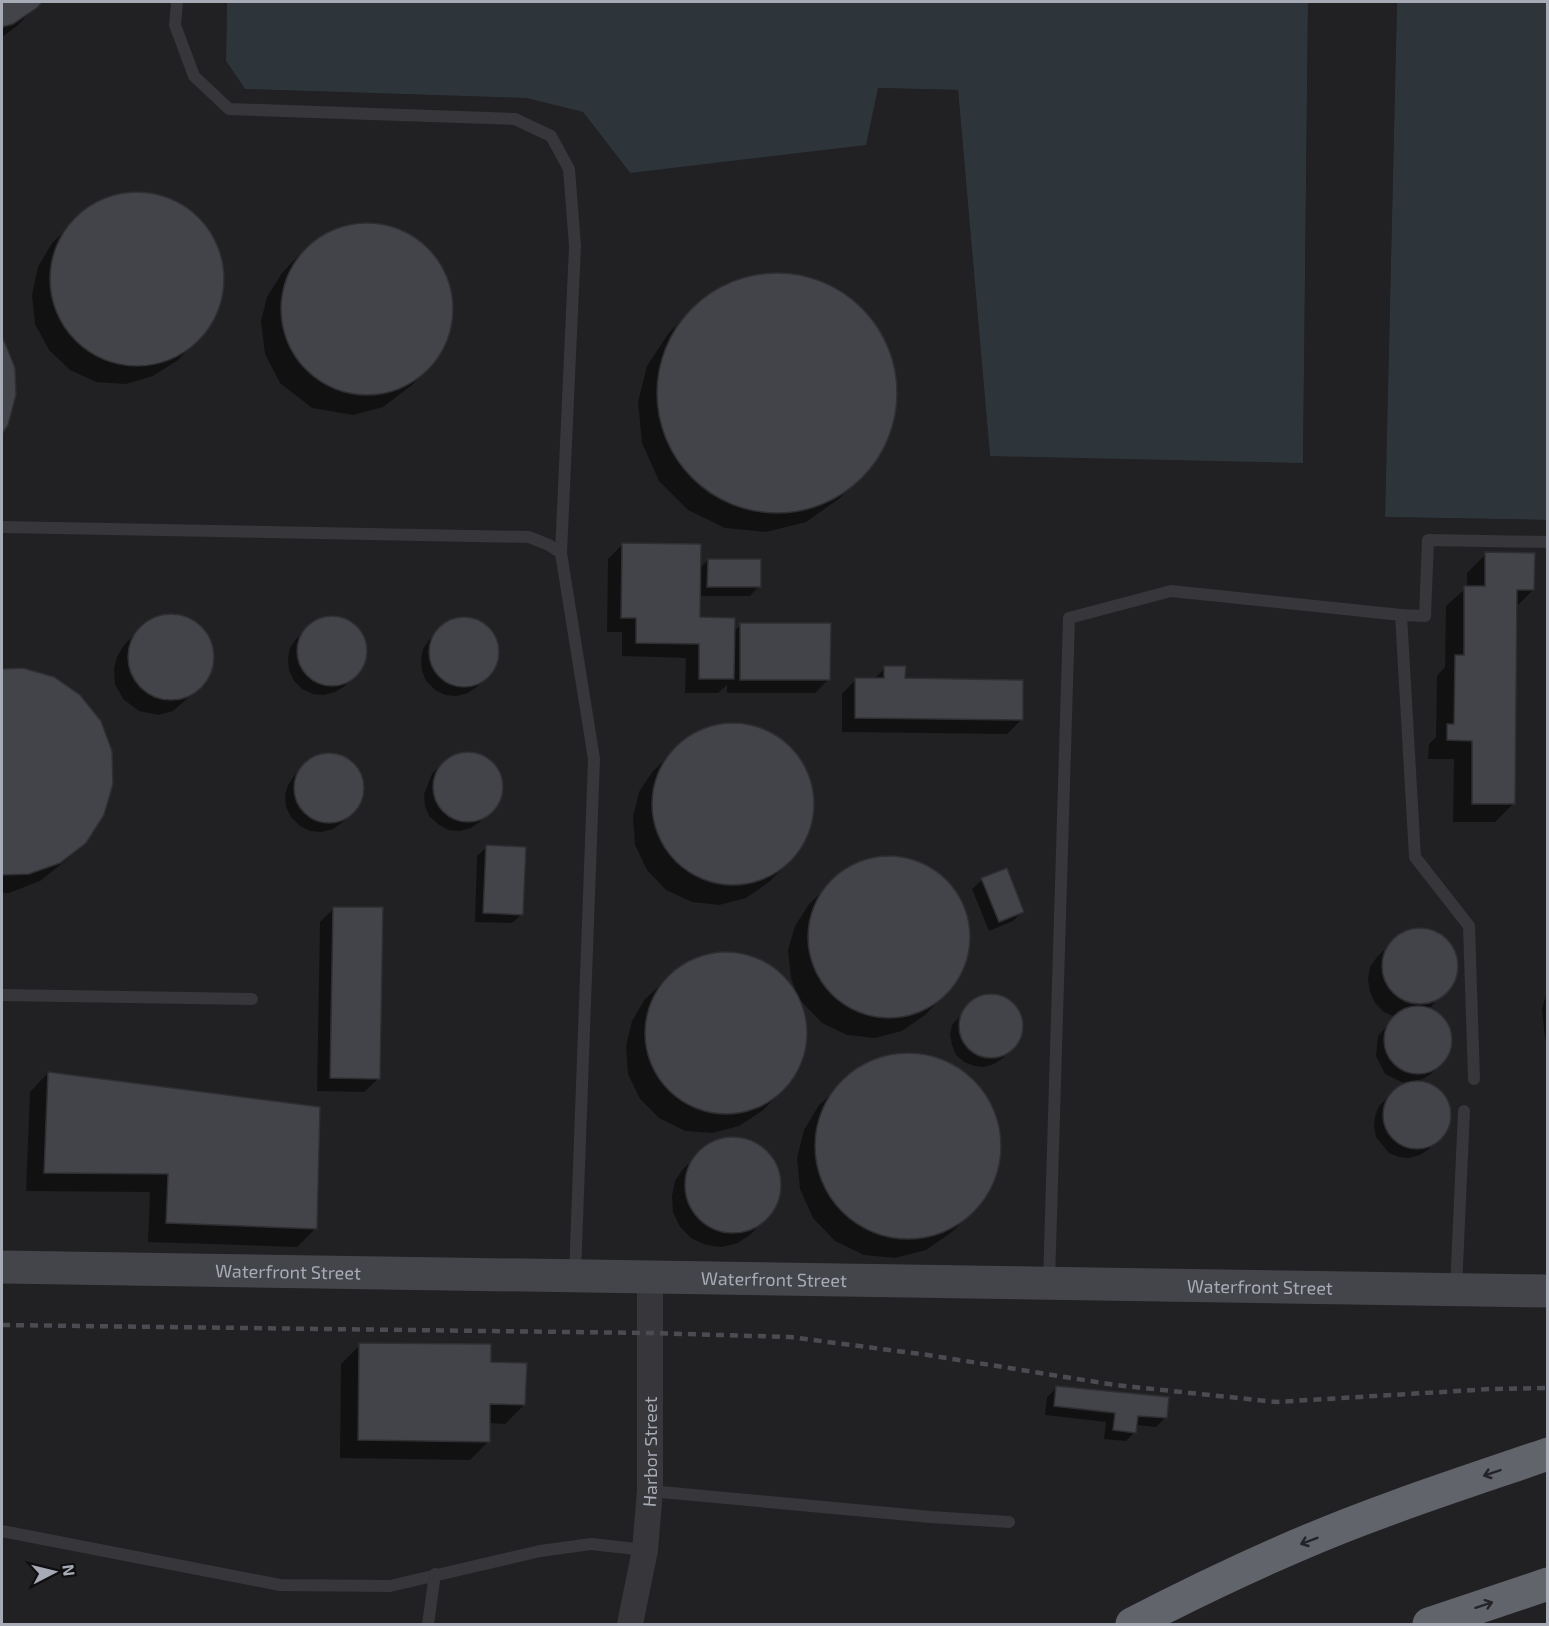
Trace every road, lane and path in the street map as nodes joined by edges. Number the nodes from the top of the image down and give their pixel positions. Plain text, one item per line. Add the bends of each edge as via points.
1 (177, 2) edge
2 (2, 527) edge
3 (1548, 542) edge
4 (561, 553) junction
5 (1401, 615) junction
6 (2, 995) edge
7 (252, 999) dead end
8 (1474, 1079) dead end
9 (1464, 1110) dead end
10 (2, 1267) edge
11 (575, 1276) junction
12 (650, 1277) junction
13 (1049, 1283) junction
14 (1456, 1290) junction
15 (1548, 1291) edge
16 (1548, 1455) edge
17 (650, 1491) junction
18 (1009, 1522) dead end
19 (2, 1531) edge
20 (645, 1550) junction
21 (435, 1575) junction
22 (1548, 1584) edge
23 (428, 1624) edge
24 (630, 1624) edge
25 (1132, 1624) edge
26 (1429, 1624) edge

1 - 4 lane via 175,26 194,76 229,109 515,119 551,136 569,169 575,246
2 - 4 lane via 529,537
3 - 5 lane via 1428,540 1425,616
4 - 11 lane via 594,759
5 - 8 lane via 1415,857 1469,926
5 - 13 lane via 1171,591 1069,618
6 - 7 lane
9 - 14 lane
10 - 11 street, Waterfront Street
11 - 12 street, Waterfront Street
12 - 13 street, Waterfront Street
12 - 17 street, Harbor Street
13 - 14 street, Waterfront Street
14 - 15 street, Waterfront Street
16 -> 25 highway via 1418,1498 1298,1545
17 - 18 lane
17 - 20 street, Harbor Street
19 - 21 lane via 280,1585 390,1586
20 - 21 lane via 591,1544 540,1551
20 - 24 street, Harbor Street
21 - 23 lane
26 -> 22 highway

